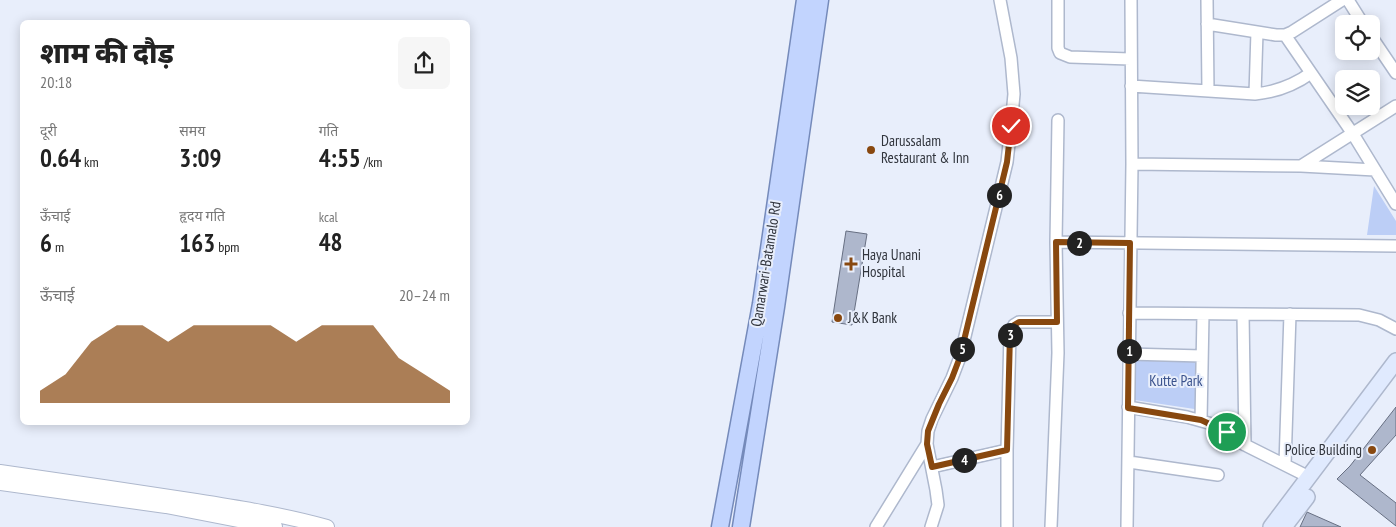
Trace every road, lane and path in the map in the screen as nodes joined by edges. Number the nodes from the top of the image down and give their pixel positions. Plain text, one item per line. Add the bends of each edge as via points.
1 (805, 0) edge
2 (820, 0) edge
3 (1000, 0) edge
4 (1058, 0) edge
5 (1131, 0) edge
6 (1207, 0) edge
7 (1342, 0) edge
8 (1348, 0) edge
9 (1357, 15) edge
10 (1207, 24) junction
11 (1257, 32) junction
12 (1285, 35) junction
13 (1380, 49) edge
14 (1130, 59) junction
15 (1311, 73) junction
16 (1396, 73) edge
17 (1131, 86) junction
18 (1208, 91) junction
19 (1255, 94) junction
20 (1396, 106) edge
21 (1058, 120) dead end
22 (1353, 134) junction
23 (1132, 164) junction
24 (1302, 166) junction
25 (1375, 170) junction
26 (1396, 204) edge
27 (1056, 242) junction
28 (1130, 243) junction
29 (1396, 246) edge
30 (1129, 313) junction
31 (1203, 314) junction
32 (1243, 314) junction
33 (1290, 314) junction
34 (1057, 322) junction
35 (1396, 329) edge
36 (1129, 354) junction
37 (1202, 356) junction
38 (1396, 361) edge
39 (1396, 378) edge
40 (1128, 408) junction
41 (1201, 420) junction
42 (927, 444) junction
43 (1245, 445) junction
44 (1007, 450) junction
45 (1128, 462) junction
46 (1286, 464) junction
47 (932, 467) junction
48 (0, 472) edge
49 (1218, 475) dead end
50 (1309, 477) junction
51 (0, 483) edge
52 (275, 527) edge
53 (327, 527) edge
54 (720, 527) edge
55 (741, 527) edge
56 (876, 527) edge
57 (931, 527) edge
58 (1007, 527) edge
59 (1051, 527) edge
60 (1127, 527) edge
61 (1271, 527) edge
62 (1284, 527) edge

1 - 54 main road, Qamarwari-Batamalo Rd via 761,304
2 - 55 main road, Qamarwari-Batamalo Rd
3 - 42 street via 1014,94 1007,162 960,357 932,419
4 - 14 street via 1060,53 1070,57
5 - 14 street
6 - 10 street
7 - 12 street
8 - 9 street
10 - 11 street
10 - 18 street
11 - 12 street
11 - 19 street
12 - 15 street
13 - 16 street
14 - 17 street
15 - 19 street via 1286,88
15 - 22 street
17 - 18 street
17 - 23 street
18 - 19 street
20 - 22 street
21 - 27 street
22 - 24 street
22 - 25 street
23 - 24 street
23 - 28 street
24 - 25 street
25 - 26 street
27 - 28 street
27 - 34 street
28 - 29 street
28 - 30 street
30 - 31 street
30 - 36 street
31 - 32 street
31 - 37 street
32 - 33 street
32 - 43 street
33 - 35 street via 1359,315
33 - 46 street
34 - 44 street via 1019,322 1011,330
34 - 59 street
36 - 37 street
36 - 40 street
37 - 41 street
38 - 50 main road
39 - 62 main road
40 - 41 street
40 - 45 street
41 - 43 street
42 - 47 street
42 - 56 street
43 - 46 street
44 - 47 street
44 - 58 street
45 - 49 street
45 - 60 street
46 - 50 street
47 - 57 street via 938,505
48 - 53 street via 241,508
50 - 61 main road
51 - 52 street via 166,506

